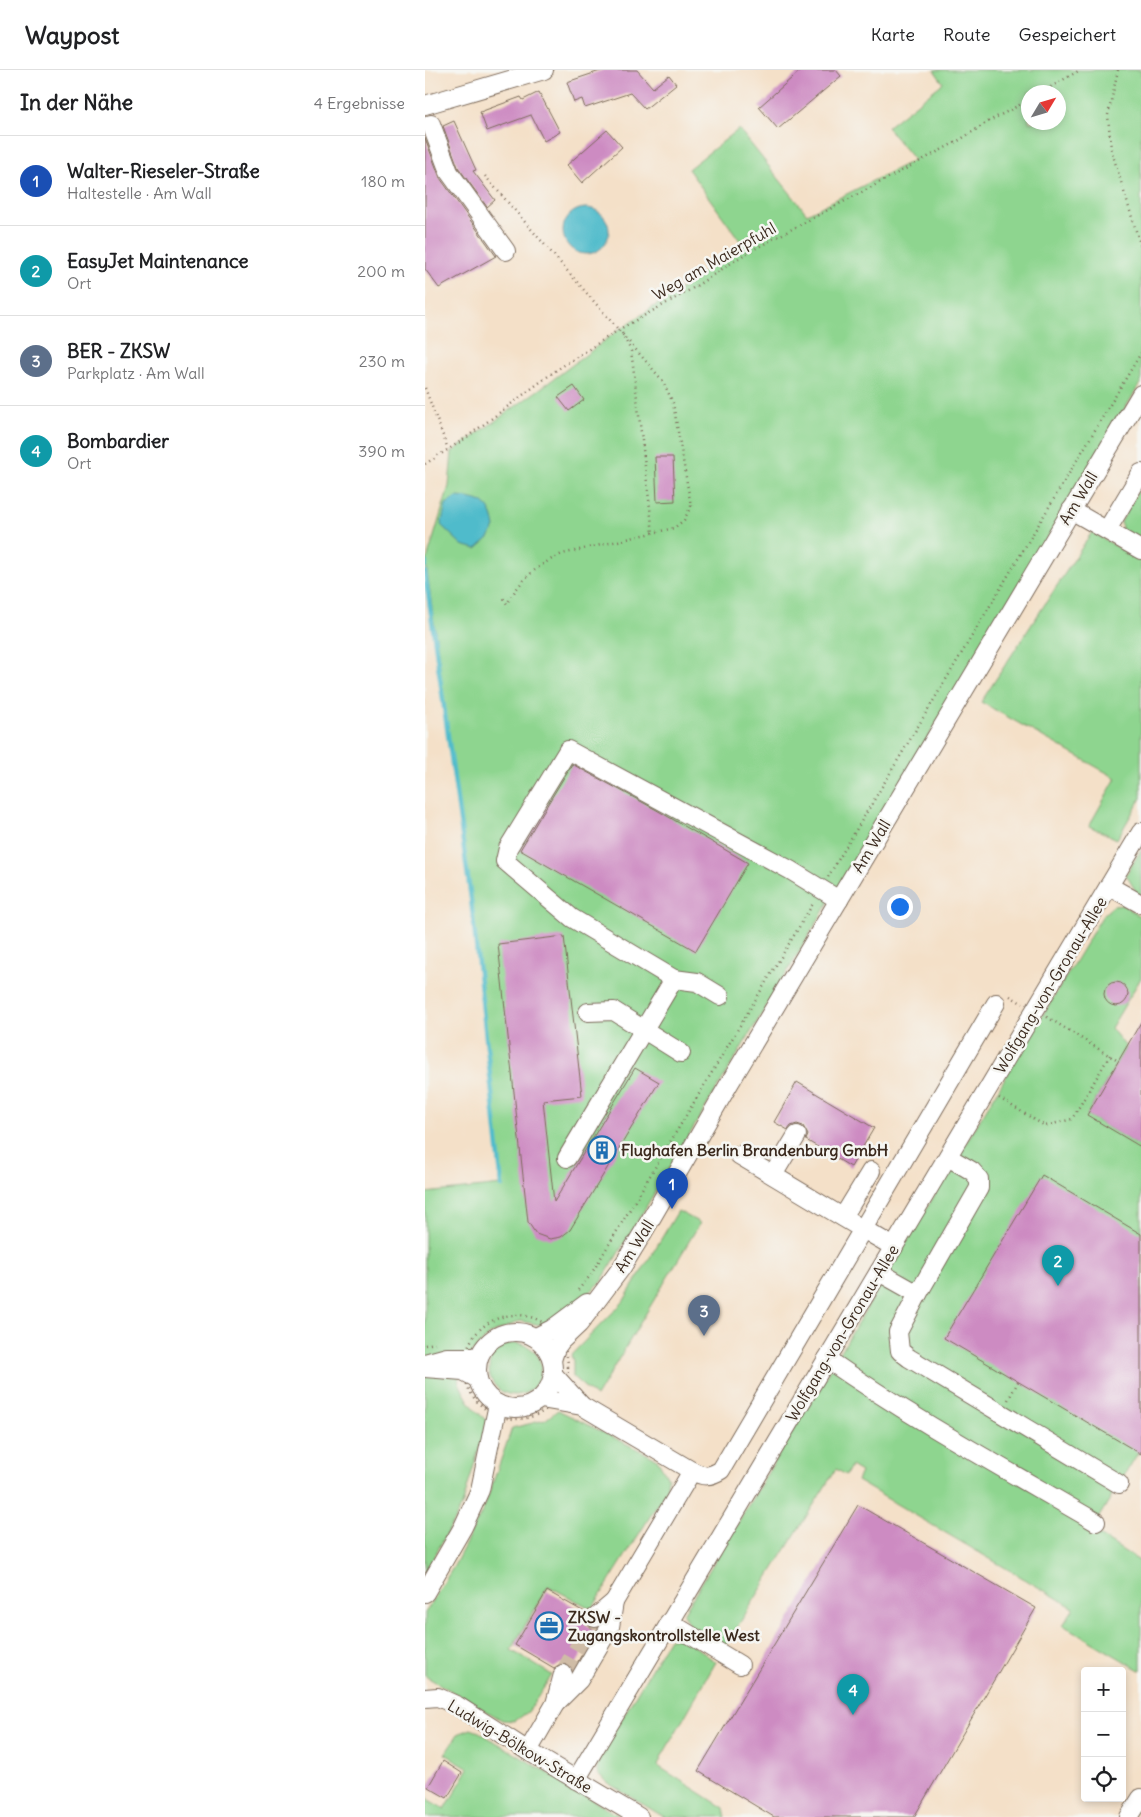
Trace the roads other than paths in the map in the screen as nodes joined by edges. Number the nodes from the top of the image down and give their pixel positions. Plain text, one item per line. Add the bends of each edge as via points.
1 (544, 70) edge
2 (425, 105) edge
3 (431, 124) dead end
4 (506, 251) dead end
5 (1141, 394) edge
6 (1141, 473) edge
7 (1071, 510) junction
8 (1107, 530) junction
9 (1141, 550) edge
10 (1141, 832) edge
11 (1109, 886) junction
12 (839, 900) junction
13 (1141, 904) edge
14 (674, 979) junction
15 (720, 996) dead end
16 (996, 1004) dead end
17 (588, 1012) dead end
18 (644, 1030) junction
19 (681, 1053) dead end
20 (797, 1135) dead end
21 (739, 1155) dead end
22 (948, 1157) junction
23 (567, 1158) dead end
24 (871, 1171) dead end
25 (773, 1175) junction
26 (853, 1223) junction
27 (893, 1247) junction
28 (879, 1272) junction
29 (918, 1294) junction
30 (550, 1326) junction
31 (536, 1337) junction
32 (827, 1359) junction
33 (425, 1363) edge
34 (471, 1366) junction
35 (553, 1367) junction
36 (425, 1368) edge
37 (554, 1396) junction
38 (504, 1412) junction
39 (692, 1471) junction
40 (1119, 1484) dead end
41 (1096, 1522) dead end
42 (425, 1593) edge
43 (614, 1602) junction
44 (595, 1618) tunnel mouth
45 (669, 1622) junction
46 (741, 1665) dead end
47 (563, 1674) tunnel mouth
48 (425, 1698) edge
49 (555, 1704) junction
50 (528, 1751) junction
51 (576, 1780) junction
52 (1141, 1798) edge
53 (639, 1817) edge
54 (1129, 1817) edge

1 - 2 street
3 - 4 street via 449,172
5 - 7 street, Am Wall
6 - 8 street
7 - 8 street
7 - 12 street, Am Wall
8 - 9 street
10 - 11 street, Wolfgang-von-Gronau-Allee
11 - 13 street, Wolfgang-von-Gronau-Allee
11 - 22 street, Wolfgang-von-Gronau-Allee via 1027,1006 987,1091
12 - 14 street via 790,870 568,750 508,848 505,861 572,918
12 - 30 street, Am Wall via 622,1267 579,1324
14 - 15 street via 697,982
14 - 18 street
16 - 26 street
17 - 18 street via 614,1011
18 - 19 street
18 - 23 street
20 - 25 street
21 - 25 street
22 - 27 street, Wolfgang-von-Gronau-Allee
22 - 29 street via 972,1171 979,1179 979,1188
24 - 26 street
25 - 26 street
26 - 27 street
26 - 39 street via 721,1470 712,1476 701,1476
27 - 28 street, Wolfgang-von-Gronau-Allee
28 - 29 street
28 - 32 street, Wolfgang-von-Gronau-Allee
29 - 40 street via 898,1332 900,1351
30 - 31 street, Am Wall
30 - 35 street, Am Wall via 556,1348
31 - 34 street via 515,1331 500,1334 483,1348
31 - 35 street via 543,1344
32 - 41 street via 949,1438
32 - 45 street, Wolfgang-von-Gronau-Allee
33 - 34 street via 447,1357
34 - 36 street
34 - 38 street via 482,1390
35 - 37 street
35 - 37 street via 547,1392
37 - 38 street
37 - 39 street via 582,1406
38 - 42 street via 480,1490
39 - 43 street
43 - 44 street
43 - 49 street via 610,1627 579,1680
45 - 46 street
45 - 51 street, Wolfgang-von-Gronau-Allee
47 - 49 street
48 - 50 street, Ludwig-Bölkow-Straße via 438,1697 458,1706
49 - 50 street
50 - 51 street, Ludwig-Bölkow-Straße
51 - 53 street, Ludwig-Bölkow-Straße
52 - 54 street

